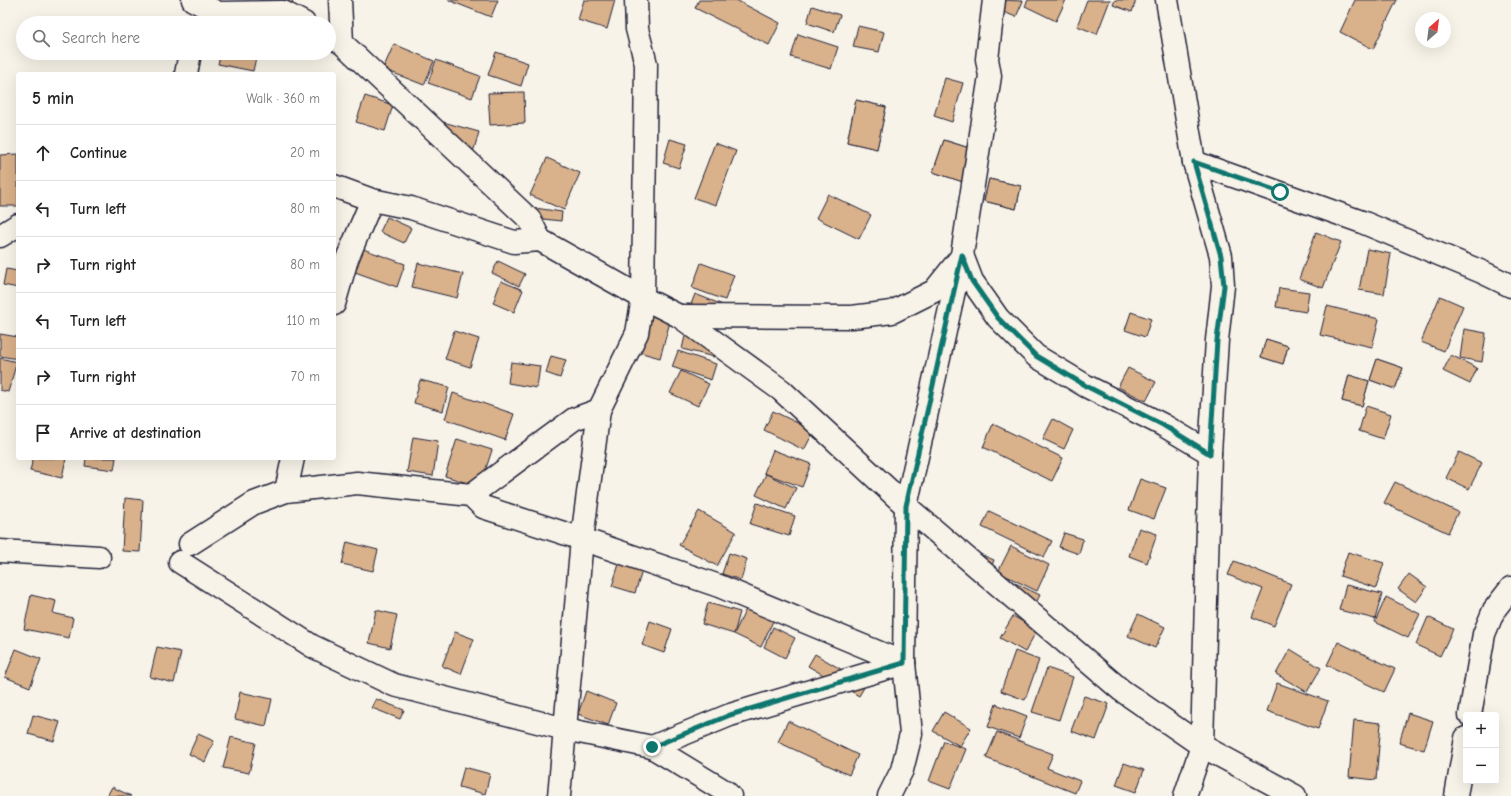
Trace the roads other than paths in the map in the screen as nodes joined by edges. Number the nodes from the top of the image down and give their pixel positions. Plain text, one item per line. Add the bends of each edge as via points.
1 (193, 0) edge
2 (340, 0) edge
3 (636, 0) edge
4 (994, 0) edge
5 (1167, 0) edge
6 (288, 6) edge
7 (211, 16) edge
8 (226, 16) edge
9 (297, 16) edge
10 (336, 32) edge
11 (336, 41) edge
12 (189, 60) edge
13 (186, 72) edge
14 (1194, 162) junction
15 (336, 187) edge
16 (372, 200) junction
17 (16, 226) edge
18 (0, 236) edge
19 (540, 240) junction
20 (962, 255) junction
21 (1511, 286) edge
22 (336, 298) edge
23 (643, 298) junction
24 (679, 316) junction
25 (599, 410) junction
26 (1210, 454) junction
27 (293, 460) edge
28 (286, 491) junction
29 (471, 496) junction
30 (906, 506) junction
31 (582, 539) junction
32 (0, 551) edge
33 (99, 557) dead end
34 (1511, 588) edge
35 (904, 663) junction
36 (1471, 712) edge
37 (565, 729) junction
38 (1202, 746) junction
39 (652, 747) junction
40 (1464, 748) edge
41 (558, 796) edge
42 (730, 796) edge
43 (889, 796) edge
44 (1185, 796) edge
45 (1295, 796) edge
46 (1456, 796) edge

1 - 7 street
2 - 10 street
3 - 23 street via 637,29 646,64
4 - 20 street via 987,59 990,76
5 - 14 street
6 - 8 street
6 - 9 street
11 - 19 street via 530,220
12 - 13 street
14 - 21 street via 1362,222
14 - 26 street via 1221,256 1224,286 1217,340
15 - 16 street
16 - 19 street via 411,208 514,242
16 - 22 street via 348,259
17 - 18 street
19 - 23 street
20 - 24 street via 934,292 892,312 852,317
20 - 26 street via 972,281 998,318 1036,356 1086,386 1163,425
20 - 30 street
23 - 24 street
23 - 25 street via 637,333
24 - 30 street via 781,390
25 - 29 street via 574,420
25 - 31 street
26 - 38 street
27 - 28 street
28 - 29 street via 357,483
28 - 37 street via 254,503 185,553 312,646 394,685
29 - 31 street via 484,507
30 - 35 street
30 - 38 street via 1122,690
31 - 35 street via 719,586
31 - 37 street
32 - 33 street
34 - 36 street via 1494,610 1484,634
35 - 39 street via 730,715
35 - 43 street via 911,734 902,770
37 - 39 street
37 - 41 street
38 - 44 street
38 - 45 street
39 - 42 street
40 - 46 street

